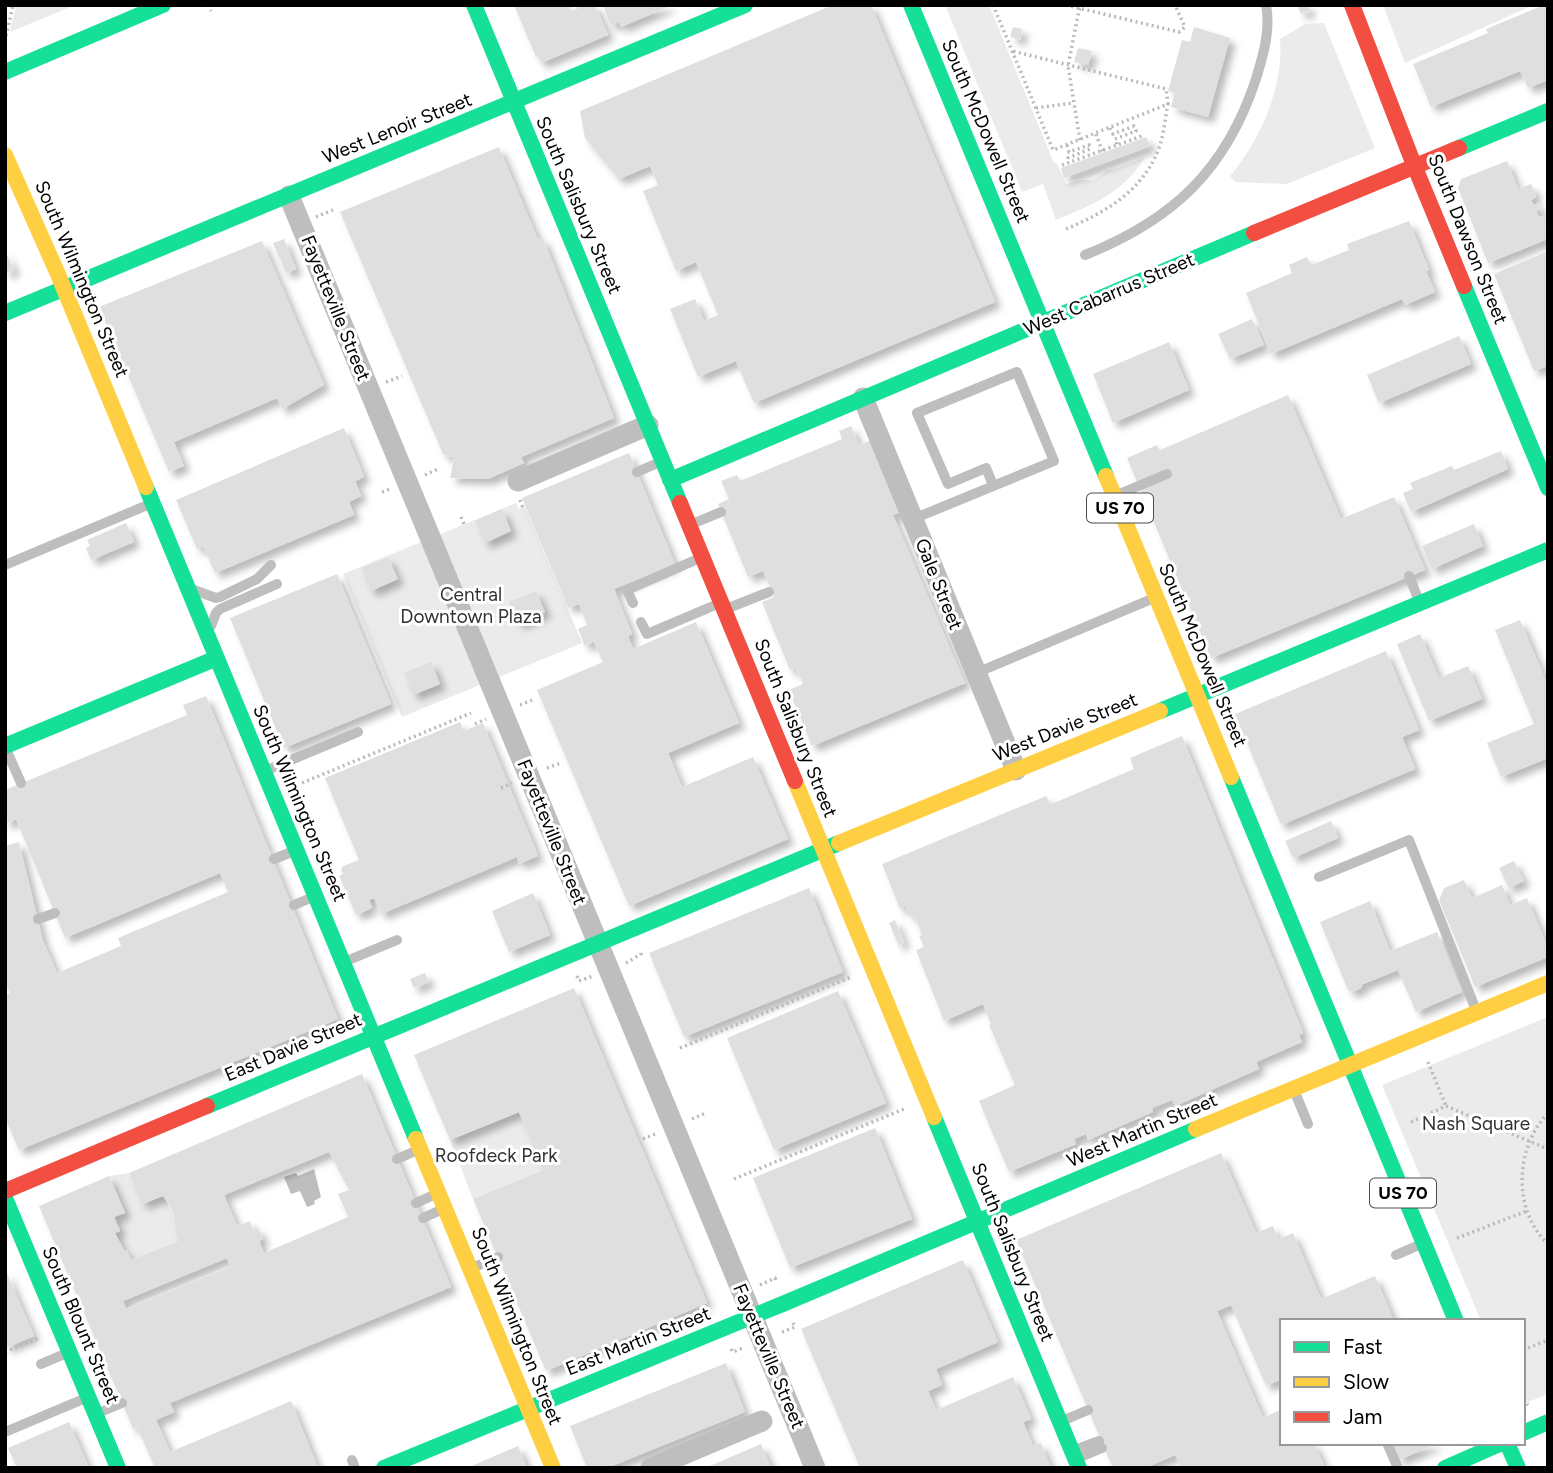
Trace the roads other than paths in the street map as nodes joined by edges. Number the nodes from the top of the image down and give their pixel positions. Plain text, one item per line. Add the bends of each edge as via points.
1 (474, 5) edge
2 (745, 5) edge
3 (911, 5) edge
4 (1266, 5) edge
5 (1352, 5) edge
6 (162, 6) edge
7 (5, 72) edge
8 (513, 102) junction
9 (1548, 111) edge
10 (5, 155) edge
11 (1414, 165) junction
12 (289, 196) junction
13 (1085, 255) dead end
14 (64, 289) junction
15 (5, 313) edge
16 (1043, 321) junction
17 (863, 398) junction
18 (648, 425) junction
19 (663, 461) junction
20 (637, 472) dead end
21 (1167, 474) dead end
22 (670, 480) junction
23 (993, 485) junction
24 (1548, 488) edge
25 (519, 490) road end
26 (1115, 496) junction
27 (153, 503) junction
28 (721, 512) dead end
29 (912, 519) junction
30 (689, 525) junction
31 (1548, 550) edge
32 (702, 556) junction
33 (5, 565) edge
34 (271, 565) dead end
35 (1409, 576) dead end
36 (277, 584) dead end
37 (188, 588) junction
38 (769, 592) dead end
39 (1157, 597) junction
40 (633, 603) dead end
41 (1420, 603) junction
42 (723, 606) junction
43 (642, 622) dead end
44 (208, 636) junction
45 (217, 658) junction
46 (976, 673) junction
47 (1198, 695) junction
48 (358, 732) dead end
49 (5, 746) edge
50 (1016, 770) junction
51 (265, 772) junction
52 (21, 783) dead end
53 (297, 850) junction
54 (824, 850) junction
55 (274, 859) dead end
56 (1320, 877) dead end
57 (315, 895) junction
58 (293, 903) dead end
59 (55, 913) dead end
60 (38, 919) dead end
61 (397, 940) dead end
62 (598, 943) junction
63 (344, 962) junction
64 (1548, 984) edge
65 (1477, 1013) junction
66 (374, 1036) junction
67 (1351, 1066) junction
68 (1294, 1090) junction
69 (1308, 1124) dead end
70 (421, 1148) junction
71 (397, 1159) dead end
72 (5, 1191) edge
73 (5, 1198) edge
74 (443, 1200) junction
75 (416, 1203) dead end
76 (423, 1218) dead end
77 (977, 1222) junction
78 (1424, 1242) junction
79 (1396, 1255) dead end
80 (498, 1257) dead end
81 (471, 1269) junction
82 (753, 1316) junction
83 (1455, 1319) edge
84 (69, 1352) junction
85 (41, 1364) dead end
86 (88, 1397) junction
87 (122, 1403) dead end
88 (1087, 1406) dead end
89 (528, 1408) junction
90 (95, 1414) junction
91 (1058, 1418) junction
92 (762, 1421) dead end
93 (1548, 1422) edge
94 (5, 1432) edge
95 (1525, 1432) edge
96 (1100, 1444) dead end
97 (1388, 1445) edge
98 (1500, 1445) edge
99 (1506, 1445) edge
100 (1076, 1459) edge
101 (118, 1468) edge
102 (384, 1468) edge
103 (553, 1468) edge
104 (651, 1468) edge
105 (816, 1468) edge
106 (1398, 1468) edge
107 (1445, 1468) edge
108 (1518, 1468) edge

1 - 8 main road, South Salisbury Street
2 - 8 main road, West Lenoir Street
3 - 16 main road, South McDowell Street / US 70
4 - 13 lane via 1265,52 1235,132 1213,166 1181,200 1148,224
5 - 11 main road, South Dawson Street
6 - 7 main road
8 - 12 main road, West Lenoir Street
8 - 18 main road, South Salisbury Street
9 - 11 main road, West Cabarrus Street
10 - 14 main road, South Wilmington Street
11 - 16 main road, West Cabarrus Street
11 - 24 main road, South Dawson Street via 1498,379
12 - 14 main road, West Lenoir Street
12 - 62 street, Fayetteville Street
14 - 15 main road, West Lenoir Street
14 - 27 main road, South Wilmington Street
16 - 17 main road, West Cabarrus Street
16 - 26 main road, South McDowell Street / US 70
17 - 22 main road, West Cabarrus Street
17 - 29 street, Gale Street via 878,446
18 - 19 main road, South Salisbury Street
18 - 25 street
19 - 20 lane
19 - 22 main road, South Salisbury Street
21 - 26 lane
22 - 30 main road, South Salisbury Street
23 - 23 lane via 1054,461 1017,372 917,413 948,484 986,468
23 - 29 lane
26 - 39 main road, South McDowell Street / US 70
27 - 33 lane
27 - 37 main road, South Wilmington Street via 171,566
28 - 30 lane
29 - 46 street, Gale Street
30 - 32 main road, South Salisbury Street
31 - 41 main road, West Davie Street
32 - 40 lane via 627,590
32 - 42 main road, South Salisbury Street
34 - 37 lane via 257,579 220,597
35 - 41 lane
36 - 44 lane via 216,613
37 - 44 main road, South Wilmington Street
38 - 42 lane
39 - 46 lane
39 - 47 main road, South McDowell Street / US 70
41 - 47 main road, West Davie Street
42 - 43 lane via 647,634
42 - 54 main road, South Salisbury Street
44 - 45 main road, South Wilmington Street
45 - 49 main road
45 - 51 main road, South Wilmington Street
46 - 50 street, Gale Street
47 - 50 main road, West Davie Street
47 - 67 main road, South McDowell Street / US 70
48 - 51 lane
49 - 52 lane
50 - 54 main road, West Davie Street
51 - 53 main road, South Wilmington Street
53 - 55 lane
53 - 57 main road, South Wilmington Street
54 - 62 main road, West Davie Street
54 - 77 main road, South Salisbury Street
56 - 65 lane via 1409,840
57 - 58 lane
57 - 63 main road, South Wilmington Street
59 - 60 lane
61 - 63 lane
62 - 66 main road, East Davie Street
62 - 82 street, Fayetteville Street
63 - 66 main road, South Wilmington Street
64 - 65 main road, West Martin Street
65 - 67 main road, West Martin Street
66 - 70 main road, South Wilmington Street
66 - 72 main road, East Davie Street
67 - 68 main road, West Martin Street
67 - 78 main road, South McDowell Street / US 70
68 - 69 lane
68 - 77 main road, West Martin Street
70 - 71 lane
70 - 74 main road, South Wilmington Street
73 - 84 main road, South Blount Street
74 - 75 lane
74 - 76 lane
74 - 81 main road, South Wilmington Street
77 - 82 main road, West Martin Street
77 - 91 main road, South Salisbury Street
78 - 79 lane
78 - 83 main road, South McDowell Street / US 70
80 - 81 lane
81 - 89 main road, South Wilmington Street
82 - 89 main road, East Martin Street
82 - 105 street, Fayetteville Street
84 - 85 lane
84 - 86 main road, South Blount Street
86 - 90 main road, South Blount Street
86 - 94 lane
87 - 90 lane
88 - 91 lane
89 - 102 main road, East Martin Street
89 - 103 main road, South Wilmington Street
90 - 101 main road, South Blount Street
91 - 100 main road, South Salisbury Street
92 - 104 street
93 - 95 main road
96 - 100 lane
97 - 106 lane
98 - 107 main road
99 - 108 main road

